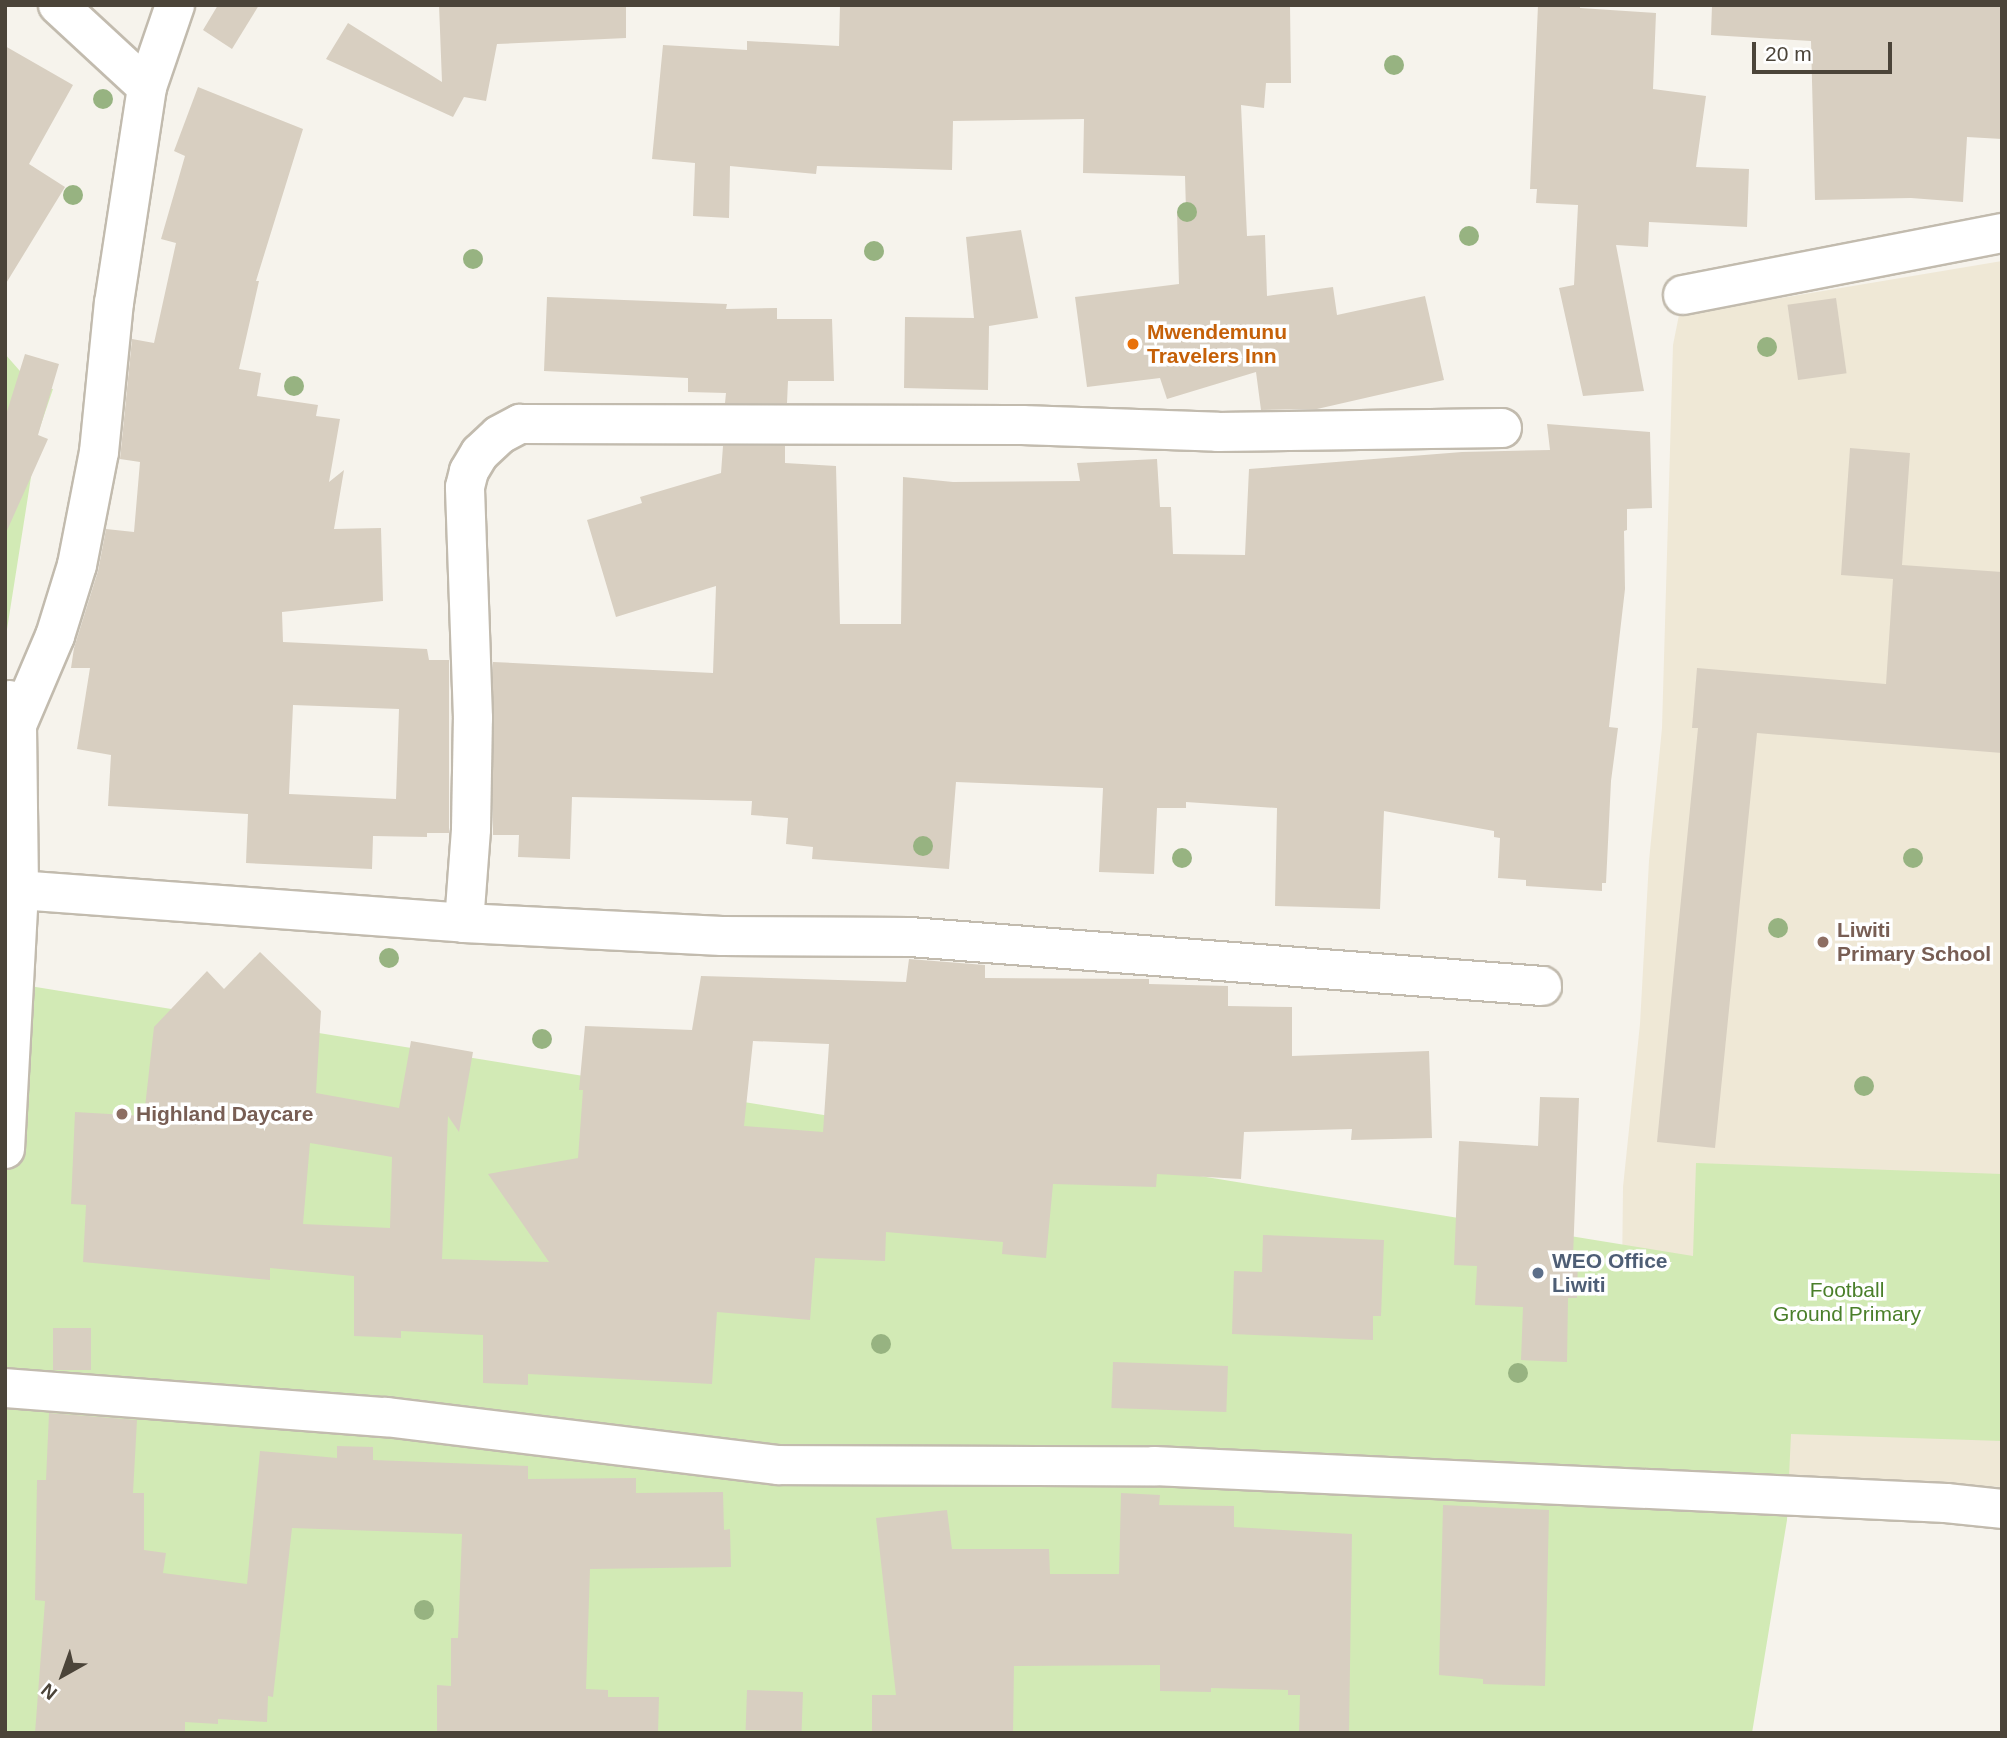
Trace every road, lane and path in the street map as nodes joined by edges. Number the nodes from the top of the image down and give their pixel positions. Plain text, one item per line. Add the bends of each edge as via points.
1 (58, 5) edge
2 (175, 5) edge
3 (147, 87) junction
4 (2002, 233) edge
5 (1683, 295) dead end
6 (1502, 428) dead end
7 (5, 684) edge
8 (17, 724) junction
9 (12, 889) edge
10 (464, 923) junction
11 (1542, 986) dead end
12 (5, 1149) edge
13 (5, 1388) edge
14 (2002, 1509) edge

1 - 3 street
2 - 3 street
3 - 8 street via 114,303 99,452 77,565 55,636
4 - 5 street
6 - 10 street via 1219,432 1022,425 520,424 480,453 464,488 473,718
7 - 8 street
8 - 9 street
9 - 10 street
9 - 12 street
10 - 11 street via 722,936 910,937
13 - 14 street via 386,1417 778,1465 1154,1466

